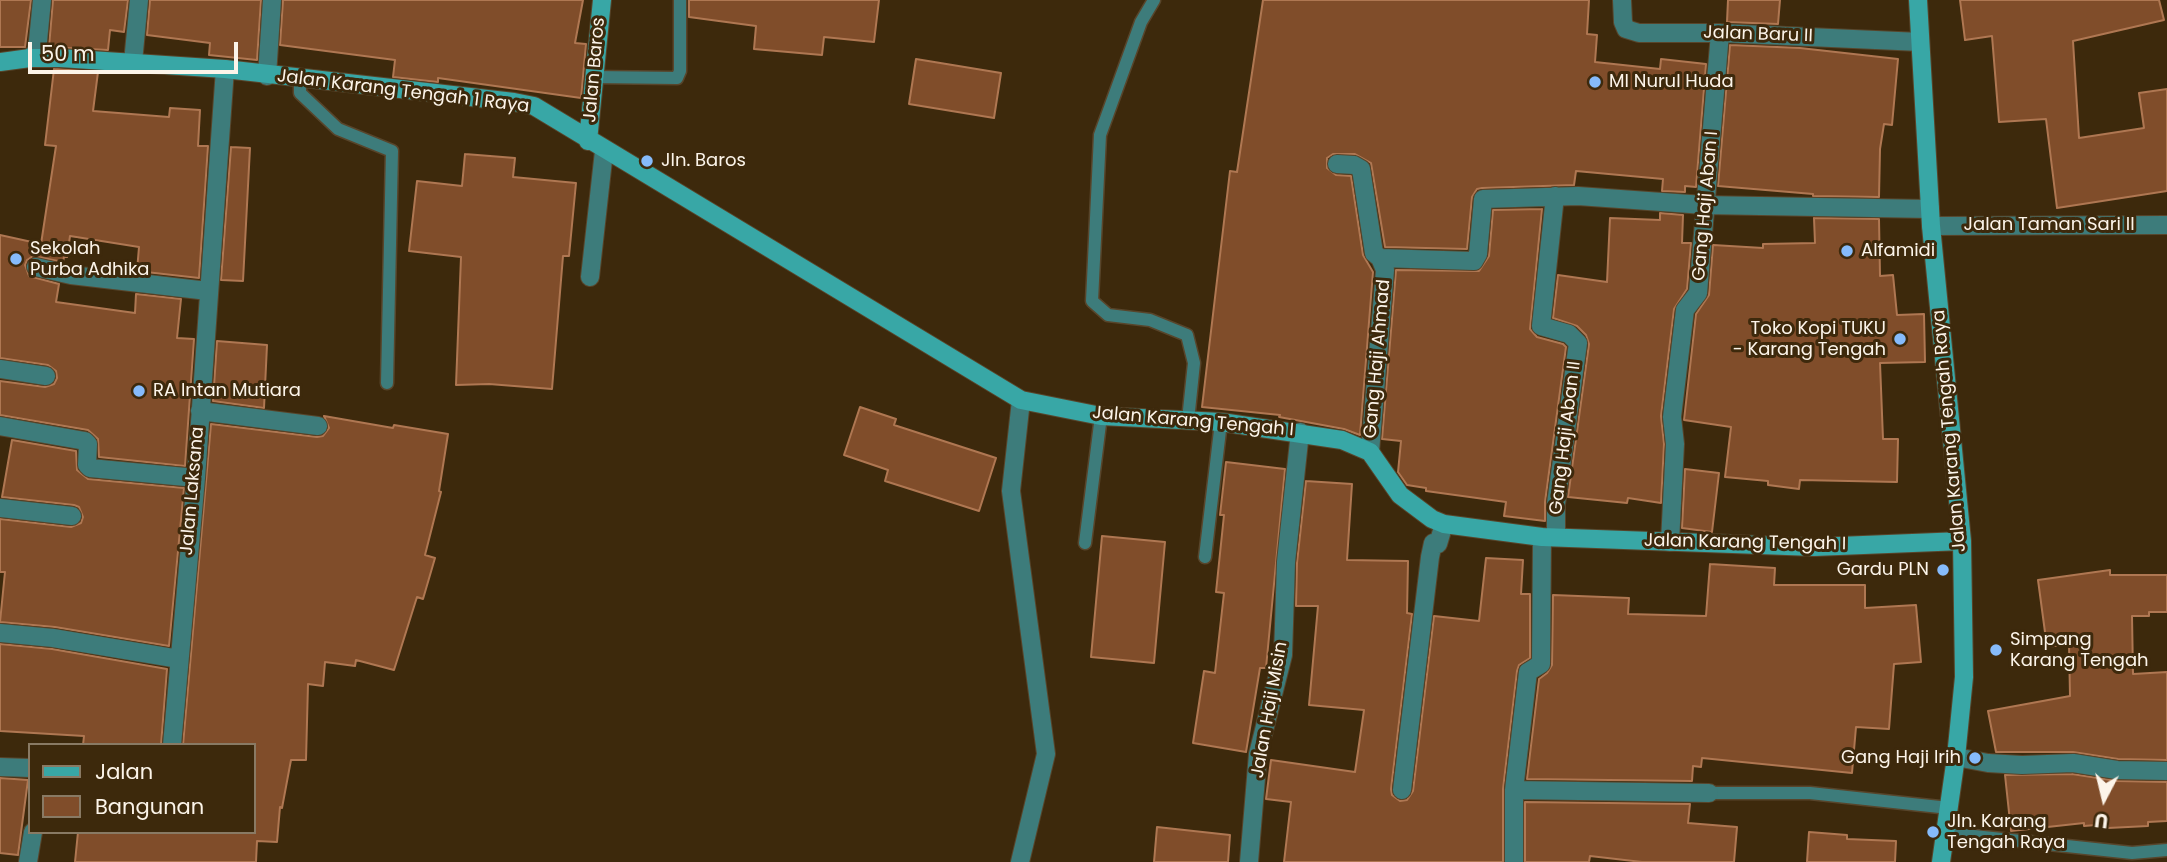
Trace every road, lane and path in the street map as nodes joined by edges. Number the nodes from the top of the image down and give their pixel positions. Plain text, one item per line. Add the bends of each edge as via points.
1 (42, 0) edge
2 (139, 0) edge
3 (272, 0) edge
4 (602, 0) edge
5 (680, 0) edge
6 (1154, 0) edge
7 (1622, 0) edge
8 (1918, 0) edge
9 (1720, 33) junction
10 (1920, 42) junction
11 (30, 58) junction
12 (0, 62) edge
13 (134, 62) junction
14 (225, 69) junction
15 (267, 76) junction
16 (594, 78) junction
17 (300, 79) junction
18 (588, 141) junction
19 (604, 151) junction
20 (1337, 164) dead end
21 (1555, 196) junction
22 (1704, 205) junction
23 (1931, 217) junction
24 (2167, 225) edge
25 (1380, 258) junction
26 (36, 267) dead end
27 (590, 277) dead end
28 (208, 291) junction
29 (0, 369) edge
30 (46, 376) dead end
31 (387, 383) dead end
32 (1021, 400) junction
33 (200, 411) junction
34 (1101, 415) junction
35 (1188, 420) junction
36 (1221, 422) junction
37 (0, 426) edge
38 (318, 426) dead end
39 (1300, 432) junction
40 (1370, 452) junction
41 (195, 478) junction
42 (0, 508) edge
43 (72, 516) dead end
44 (1444, 524) junction
45 (1549, 537) junction
46 (1670, 541) junction
47 (1962, 541) junction
48 (1085, 543) dead end
49 (1205, 557) dead end
50 (0, 633) edge
51 (178, 659) junction
52 (172, 743) edge
53 (1956, 757) junction
54 (0, 767) edge
55 (28, 768) edge
56 (2167, 771) edge
57 (1402, 790) dead end
58 (1514, 790) junction
59 (1709, 793) joint
60 (1950, 808) junction
61 (33, 834) edge
62 (1946, 834) junction
63 (2167, 850) edge
64 (2132, 858) edge
65 (28, 862) edge
66 (1020, 862) edge
67 (1249, 862) edge
68 (1514, 862) edge
69 (1941, 862) edge

1 - 11 street via 37,51
2 - 13 street
3 - 15 street
4 - 16 street, Jalan Baros
5 - 16 lane via 677,78
6 - 35 lane via 1141,22 1100,135 1093,301 1108,315 1150,320 1186,335 1194,363
7 - 9 street, Jalan Baru II via 1623,22 1633,32
8 - 10 street, Jalan Karang Tengah Raya
9 - 10 street, Jalan Baru II
9 - 22 street, Gang Haji Aban I
10 - 23 street, Jalan Karang Tengah Raya
11 - 12 street, Jalan Karang Tengah 1 Raya
11 - 13 street, Jalan Karang Tengah 1 Raya
13 - 14 street, Jalan Karang Tengah 1 Raya
14 - 15 street, Jalan Karang Tengah 1 Raya
14 - 28 street, Jalan Laksana
15 - 17 street, Jalan Karang Tengah 1 Raya
16 - 18 street, Jalan Baros
17 - 18 street, Jalan Karang Tengah 1 Raya via 534,106
17 - 31 lane via 300,93 338,129 392,151
18 - 19 street, Jalan Karang Tengah I
19 - 27 street
19 - 32 street, Jalan Karang Tengah I
20 - 25 street, Gang Haji Ahmad via 1361,169 1374,253
21 - 22 street, Jalan Taman Sari II
21 - 25 street, Jalan Taman Sari II via 1483,199 1474,261
21 - 45 street, Gang Haji Aban II via 1541,326 1569,334 1578,343
22 - 23 street, Jalan Taman Sari II
22 - 46 street, Gang Haji Aban I via 1698,293 1685,310 1672,417
23 - 24 street, Jalan Taman Sari II
23 - 47 street, Jalan Karang Tengah Raya
25 - 40 street, Gang Haji Ahmad via 1385,270
26 - 28 street
28 - 33 street, Jalan Laksana
29 - 30 street
32 - 34 street, Jalan Karang Tengah I
32 - 66 street via 1011,491 1046,754
33 - 38 street
33 - 41 street, Jalan Laksana
34 - 35 street, Jalan Karang Tengah I
34 - 48 lane
35 - 36 street, Jalan Karang Tengah I
36 - 39 street, Jalan Karang Tengah I
36 - 49 lane
37 - 41 street via 85,441 90,468
39 - 40 street, Jalan Karang Tengah I via 1342,440
39 - 67 street, Jalan Haji Misin via 1286,562 1283,655 1258,754
40 - 44 street, Jalan Karang Tengah I via 1400,495
41 - 51 street, Jalan Laksana
42 - 43 street
44 - 45 street, Jalan Karang Tengah I
44 - 57 street via 1430,557
45 - 46 street, Jalan Karang Tengah I
45 - 58 street via 1541,664 1528,672
46 - 47 street, Jalan Karang Tengah I via 1814,547
47 - 53 street, Jalan Karang Tengah Raya via 1964,677
50 - 51 street
51 - 52 street, Jalan Laksana
53 - 56 street via 1996,764 2073,763
53 - 60 street, Jalan Karang Tengah Raya
54 - 55 street
58 - 59 street
58 - 68 street
59 - 60 lane via 1810,793
60 - 62 street, Jalan Karang Tengah Raya
61 - 65 street
62 - 64 lane
62 - 69 street, Jalan Karang Tengah Raya
63 - 64 lane

